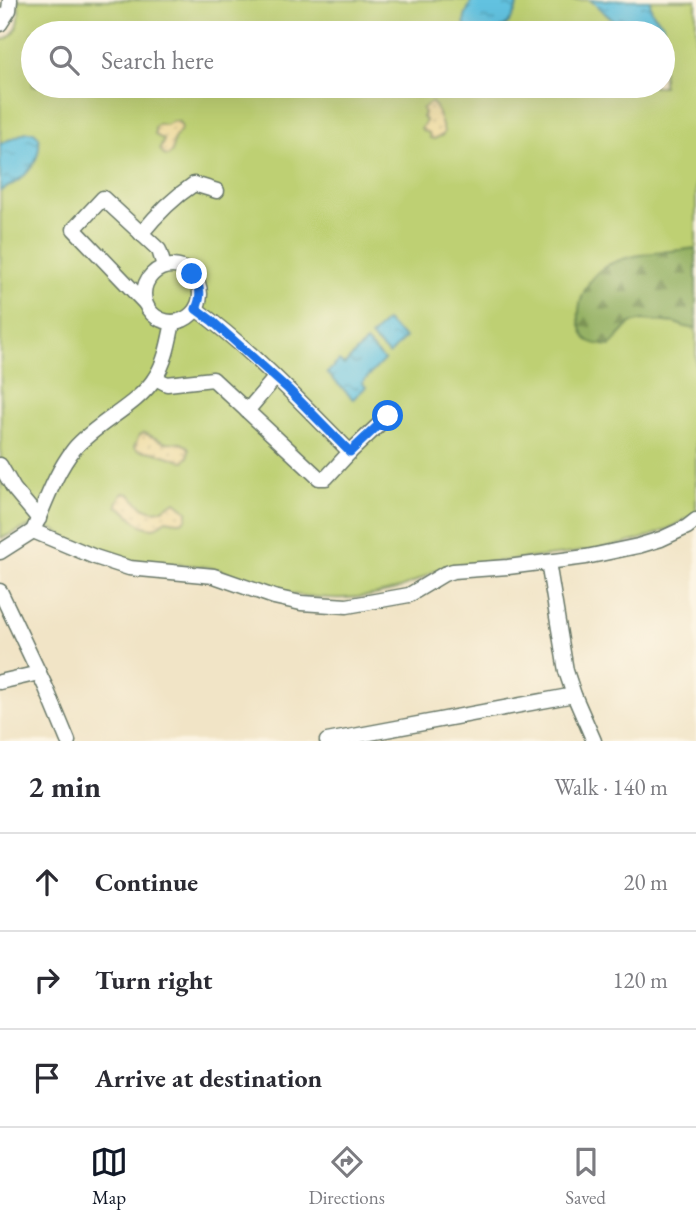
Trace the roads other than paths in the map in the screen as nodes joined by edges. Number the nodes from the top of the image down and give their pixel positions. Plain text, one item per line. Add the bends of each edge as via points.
1 (10, 0) edge
2 (0, 24) edge
3 (217, 191) dead end
4 (141, 234) junction
5 (164, 267) junction
6 (145, 303) junction
7 (196, 309) junction
8 (173, 322) junction
9 (155, 378) junction
10 (275, 378) junction
11 (247, 411) junction
12 (388, 416) dead end
13 (350, 452) junction
14 (0, 465) edge
15 (696, 520) edge
16 (36, 525) junction
17 (0, 552) edge
18 (548, 562) junction
19 (0, 591) edge
20 (39, 673) junction
21 (0, 682) edge
22 (574, 695) junction
23 (68, 741) edge
24 (327, 741) edge
25 (594, 741) edge

1 - 2 street
3 - 4 street via 194,184 161,209
4 - 5 street via 159,250
4 - 6 street via 103,198 74,229
5 - 6 street via 149,277
5 - 7 street via 179,266 197,280 200,295
6 - 8 street via 156,317
7 - 8 street
7 - 10 street
8 - 9 street
9 - 11 street via 167,384 213,379
9 - 16 street via 73,451
10 - 11 street
10 - 13 street
11 - 13 street via 319,478 326,478
12 - 13 street
14 - 16 street
15 - 18 street via 638,546
16 - 17 street
16 - 18 street via 95,557 129,568 214,576 274,597 328,606 409,595 453,571
18 - 22 street
19 - 20 street
20 - 21 street
20 - 23 street
22 - 24 street
22 - 25 street

